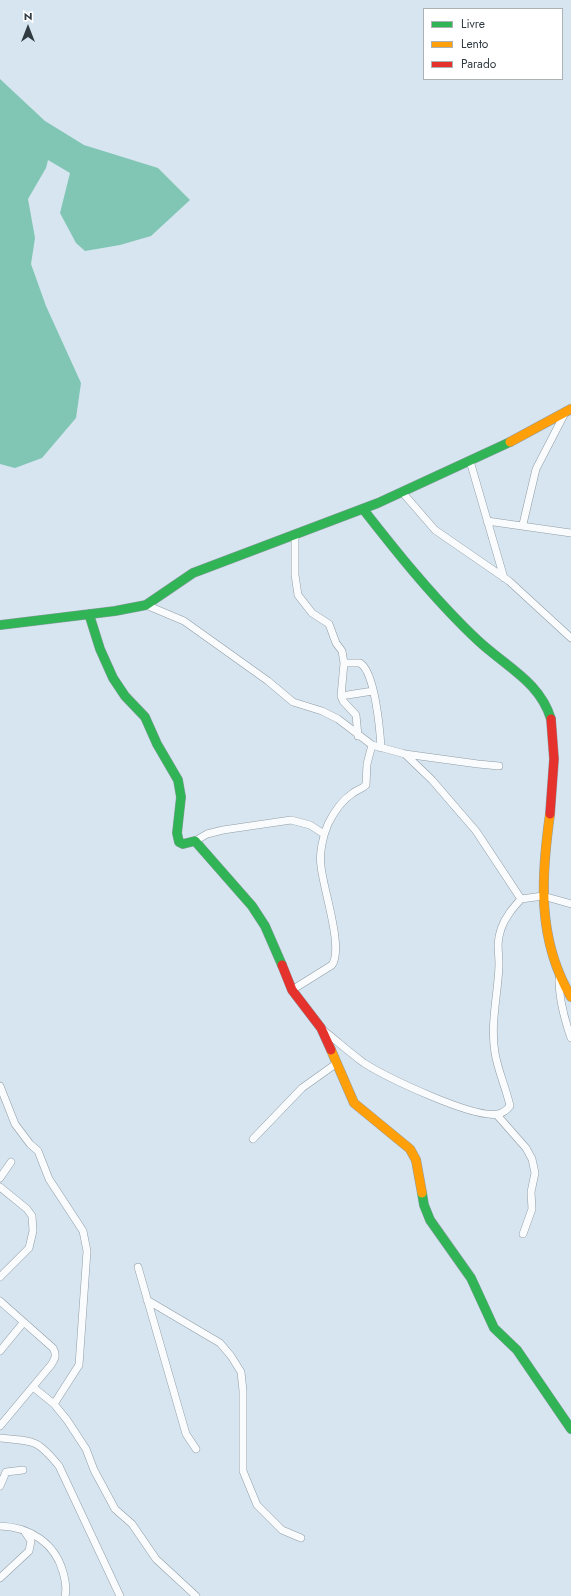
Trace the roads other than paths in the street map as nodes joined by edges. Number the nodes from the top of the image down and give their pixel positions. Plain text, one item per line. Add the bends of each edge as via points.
1 (568, 411) edge
2 (470, 460) junction
3 (402, 492) junction
4 (363, 509) junction
5 (487, 521) junction
6 (523, 524) junction
7 (571, 532) edge
8 (295, 536) junction
9 (504, 578) junction
10 (146, 604) junction
11 (89, 614) junction
12 (0, 625) edge
13 (571, 638) edge
14 (344, 663) junction
15 (373, 691) junction
16 (341, 696) junction
17 (358, 736) junction
18 (372, 745) junction
19 (381, 748) junction
20 (405, 754) junction
21 (499, 766) dead end
22 (324, 834) junction
23 (196, 841) junction
24 (543, 896) junction
25 (521, 899) junction
26 (571, 904) edge
27 (559, 976) junction
28 (292, 990) junction
29 (571, 997) edge
30 (322, 1028) junction
31 (571, 1038) edge
32 (337, 1063) junction
33 (0, 1086) edge
34 (497, 1114) junction
35 (253, 1139) dead end
36 (11, 1162) dead end
37 (0, 1178) edge
38 (0, 1187) edge
39 (523, 1234) dead end
40 (138, 1267) dead end
41 (0, 1277) edge
42 (147, 1300) junction
43 (0, 1301) edge
44 (23, 1323) junction
45 (0, 1351) edge
46 (33, 1387) junction
47 (54, 1404) junction
48 (0, 1426) edge
49 (571, 1429) edge
50 (0, 1438) edge
51 (196, 1449) dead end
52 (23, 1470) dead end
53 (0, 1486) edge
54 (0, 1526) edge
55 (24, 1532) junction
56 (300, 1538) dead end
57 (0, 1578) edge
58 (65, 1596) edge
59 (120, 1596) edge
60 (196, 1596) edge

1 - 2 street via 528,434
1 - 6 street via 536,469
2 - 3 street
2 - 5 street
3 - 4 street
3 - 9 street via 435,530
4 - 8 street
4 - 24 street via 401,559 460,623 485,648 524,677 547,707 554,743 553,784 544,854
5 - 6 street
5 - 9 street
6 - 7 street
8 - 10 street via 193,573
8 - 14 street via 298,595 312,613 329,624 344,655
9 - 13 street
10 - 11 street
10 - 17 street via 184,621 268,680 293,702 330,715
11 - 12 street
11 - 23 street via 113,678 125,696 145,717 178,780 181,797 179,842 183,844
14 - 15 street via 363,665
14 - 16 street
15 - 16 street
15 - 19 street
16 - 17 street via 356,715
17 - 18 street
18 - 19 street
18 - 22 street via 367,764 366,785 345,800
19 - 20 street
20 - 21 street
20 - 25 street via 438,786 476,831
22 - 23 street via 310,825 291,820 223,830 207,834
22 - 28 street via 321,864 335,932 336,953 332,965
23 - 28 street via 252,906 265,926
24 - 25 street
24 - 26 street
24 - 27 street via 551,948
25 - 34 street via 509,912 497,948 499,964 493,1037 495,1056 510,1106 506,1112
27 - 29 street
27 - 31 street via 563,1016
28 - 30 street
30 - 32 street
30 - 34 street via 364,1062 404,1085 482,1113
32 - 35 street via 302,1088
32 - 49 street via 354,1103 410,1149 416,1160 424,1205 430,1220 471,1278 494,1328 517,1350
33 - 47 street via 15,1124 38,1151 49,1179 84,1231 86,1238 79,1365
34 - 39 street via 526,1148 532,1159 535,1173 531,1192 532,1209
36 - 37 street
38 - 41 street via 27,1209 32,1216 33,1231 29,1248
40 - 42 street
42 - 51 street via 186,1434
42 - 56 street via 220,1342 231,1356 241,1372 243,1391 243,1471 257,1505 282,1530
43 - 44 street
44 - 45 street
44 - 46 street via 56,1353 56,1358
46 - 47 street
46 - 48 street
47 - 60 street via 86,1449 115,1509 132,1524 156,1559
50 - 59 street via 31,1440 44,1448 58,1466
52 - 53 street via 6,1472
54 - 55 street
55 - 57 street via 31,1541 29,1551
55 - 58 street via 50,1545 56,1554 65,1578

